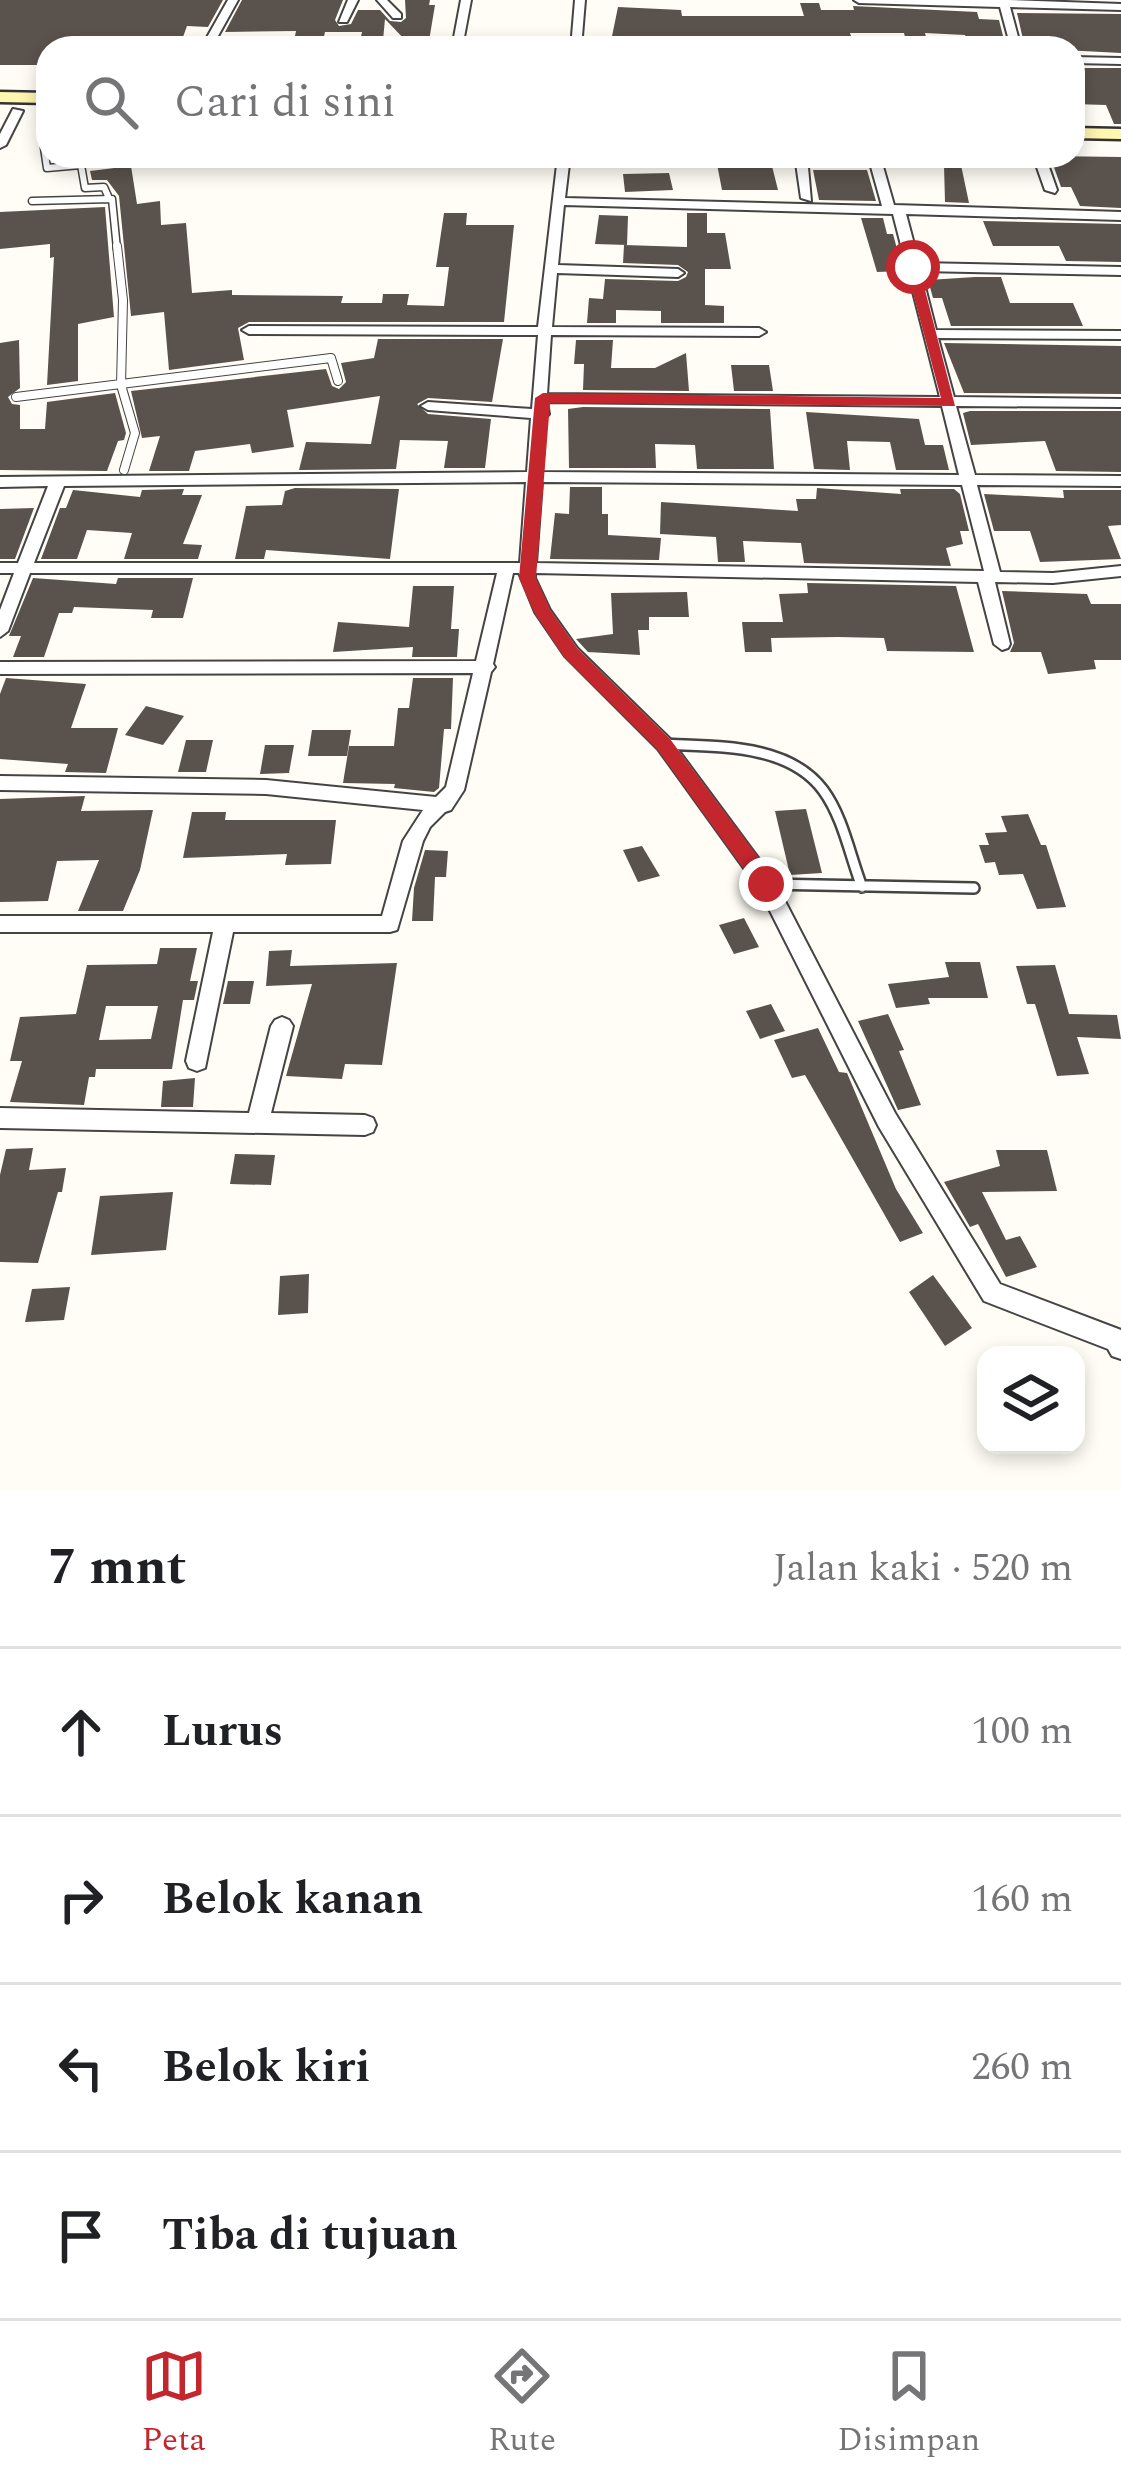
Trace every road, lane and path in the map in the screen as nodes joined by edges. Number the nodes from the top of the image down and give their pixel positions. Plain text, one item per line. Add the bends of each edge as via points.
1 (233, 0) edge
2 (353, 0) edge
3 (382, 0) edge
4 (466, 0) edge
5 (580, 0) edge
6 (859, 0) edge
7 (1004, 2) edge
8 (1121, 7) edge
9 (397, 16) dead end
10 (343, 20) dead end
11 (213, 36) edge
12 (459, 36) edge
13 (577, 36) edge
14 (1013, 36) edge
15 (1085, 60) edge
16 (1121, 61) edge
17 (0, 97) edge
18 (36, 98) edge
19 (8, 111) edge
20 (1085, 118) edge
21 (1121, 119) edge
22 (1085, 133) edge
23 (1121, 134) edge
24 (0, 146) edge
25 (81, 168) edge
26 (564, 168) edge
27 (803, 168) edge
28 (879, 168) edge
29 (1043, 168) edge
30 (1051, 190) dead end
31 (108, 196) junction
32 (807, 198) dead end
33 (32, 201) dead end
34 (560, 201) junction
35 (894, 208) junction
36 (1121, 216) edge
37 (913, 267) junction
38 (550, 269) junction
39 (1121, 271) edge
40 (678, 273) dead end
41 (249, 330) dead end
42 (545, 330) junction
43 (759, 332) dead end
44 (930, 334) junction
45 (1121, 335) edge
46 (338, 380) dead end
47 (122, 385) junction
48 (16, 397) dead end
49 (950, 402) junction
50 (1121, 403) edge
51 (428, 406) dead end
52 (542, 406) junction
53 (124, 470) dead end
54 (538, 477) junction
55 (967, 480) junction
56 (58, 481) junction
57 (1121, 481) edge
58 (0, 482) edge
59 (0, 568) edge
60 (26, 568) junction
61 (517, 568) junction
62 (1121, 572) edge
63 (989, 576) junction
64 (0, 632) edge
65 (1002, 644) dead end
66 (486, 667) junction
67 (0, 668) edge
68 (664, 744) junction
69 (0, 783) edge
70 (443, 805) junction
71 (766, 884) junction
72 (862, 887) junction
73 (974, 888) dead end
74 (0, 924) edge
75 (225, 924) junction
76 (282, 1027) dead end
77 (197, 1061) dead end
78 (0, 1118) edge
79 (257, 1124) junction
80 (365, 1125) dead end
81 (1121, 1347) edge

1 - 11 street
2 - 10 street
3 - 9 street
4 - 12 street
5 - 13 street
6 - 7 street
7 - 8 street
7 - 14 street
15 - 16 street
17 - 18 street
19 - 24 street
20 - 21 street
22 - 23 street
25 - 31 lane via 85,188 104,187
26 - 34 street
27 - 32 street
28 - 35 street
29 - 30 street
31 - 33 lane
31 - 47 lane via 123,300
34 - 35 street
34 - 38 street
35 - 36 street
35 - 37 street
37 - 39 street
37 - 44 street
38 - 40 street
38 - 42 street
41 - 42 street
42 - 43 street
42 - 52 street
44 - 45 street
44 - 49 street
46 - 47 lane via 331,358
47 - 48 lane
47 - 53 lane via 135,433
49 - 50 street
49 - 52 street
49 - 55 street
51 - 52 street
52 - 54 street
54 - 55 street
54 - 56 street
54 - 61 street
55 - 57 street
55 - 63 street
56 - 58 street
56 - 60 street
59 - 60 street
60 - 61 street
60 - 64 street
61 - 63 street
61 - 66 street
61 - 68 street via 571,652
62 - 63 street
63 - 65 street
66 - 67 street
66 - 70 street via 454,790
68 - 71 street
68 - 72 lane via 753,752 802,769 823,791
69 - 70 street via 266,787
70 - 75 street via 413,841 390,924
71 - 72 lane
71 - 81 street via 887,1120 992,1293
72 - 73 lane
74 - 75 street
75 - 77 street
76 - 79 street
78 - 79 street
79 - 80 street

